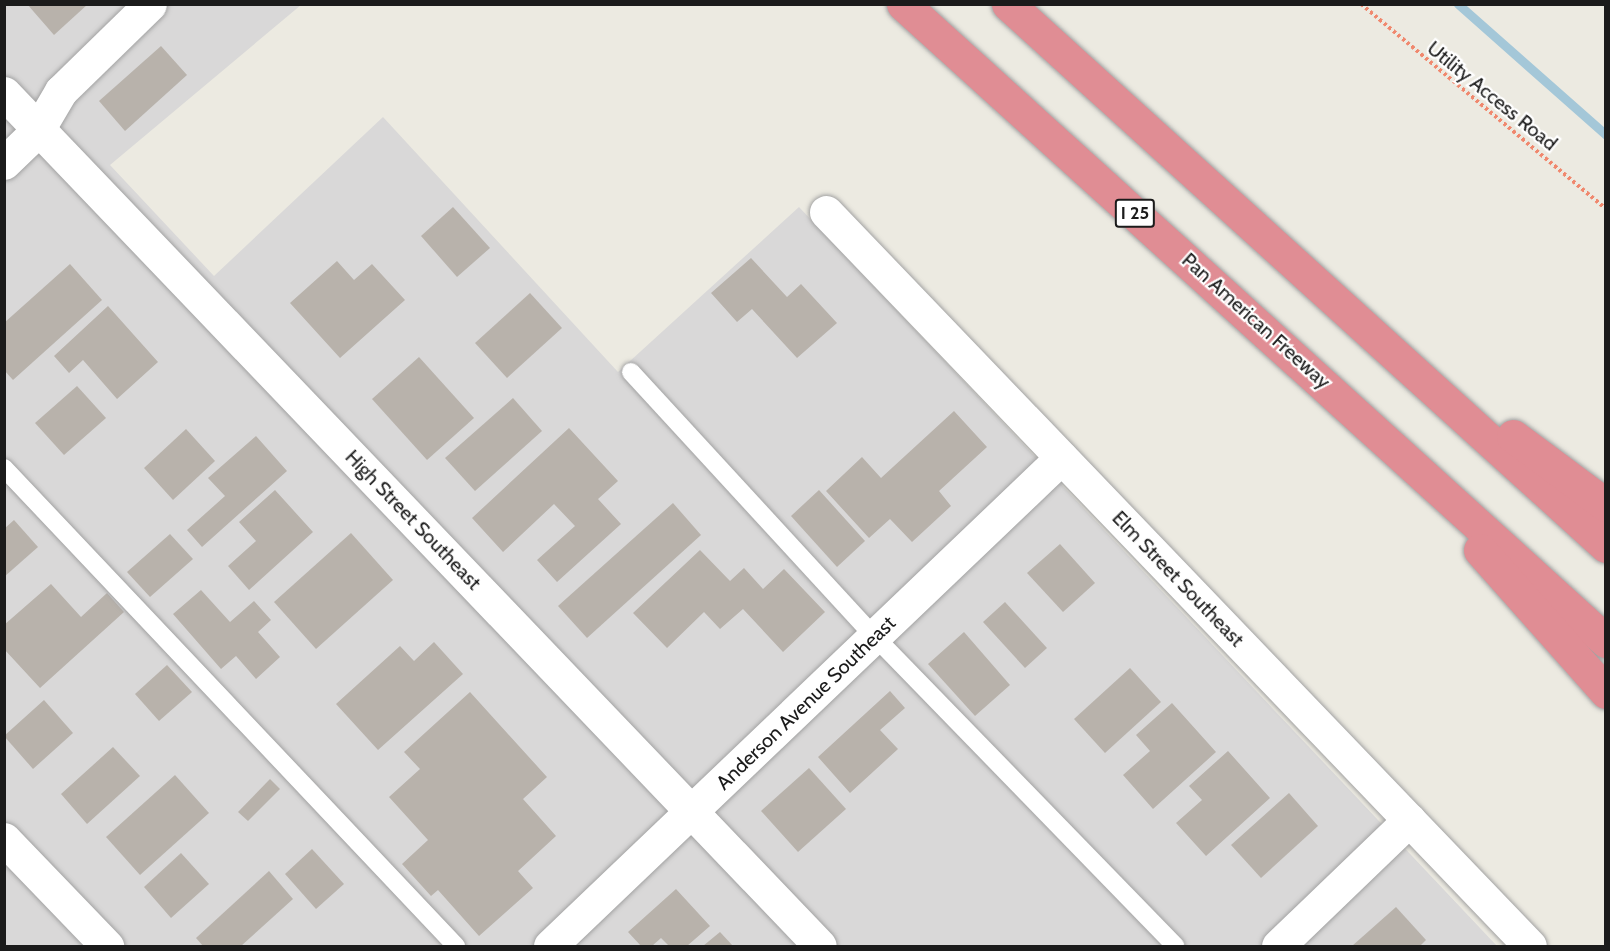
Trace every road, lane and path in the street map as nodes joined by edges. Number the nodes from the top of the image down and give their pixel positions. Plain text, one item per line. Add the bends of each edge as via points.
1 (150, 4) edge
2 (903, 4) edge
3 (1008, 4) edge
4 (1361, 4) edge
5 (4, 93) edge
6 (38, 130) junction
7 (4, 163) edge
8 (1605, 209) edge
9 (826, 212) dead end
10 (1368, 328) junction
11 (631, 372) dead end
12 (1368, 422) junction
13 (1060, 458) junction
14 (4, 468) edge
15 (1605, 505) edge
16 (1605, 546) edge
17 (875, 637) junction
18 (1605, 641) edge
19 (1605, 692) edge
20 (694, 812) junction
21 (1409, 820) junction
22 (4, 839) edge
23 (106, 946) edge
24 (456, 946) edge
25 (550, 946) edge
26 (820, 946) edge
27 (1176, 946) edge
28 (1278, 946) edge
29 (1530, 946) edge

1 - 6 street via 61,91
2 - 12 highway, Pan American Freeway / I 25
3 - 10 highway
4 - 8 path, Utility Access Road
5 - 6 street, High Street Southeast
6 - 7 street
6 - 20 street, High Street Southeast
9 - 13 street, Elm Street Southeast
10 - 15 highway
10 - 16 highway
11 - 17 lane
12 - 18 highway, Pan American Freeway / I 25
12 - 19 highway
13 - 17 street, Anderson Avenue Southeast
13 - 21 street, Elm Street Southeast
14 - 24 lane
17 - 20 street, Anderson Avenue Southeast
17 - 27 lane
20 - 25 street, Anderson Avenue Southeast
20 - 26 street, High Street Southeast
21 - 28 street
21 - 29 street, Elm Street Southeast
22 - 23 street

